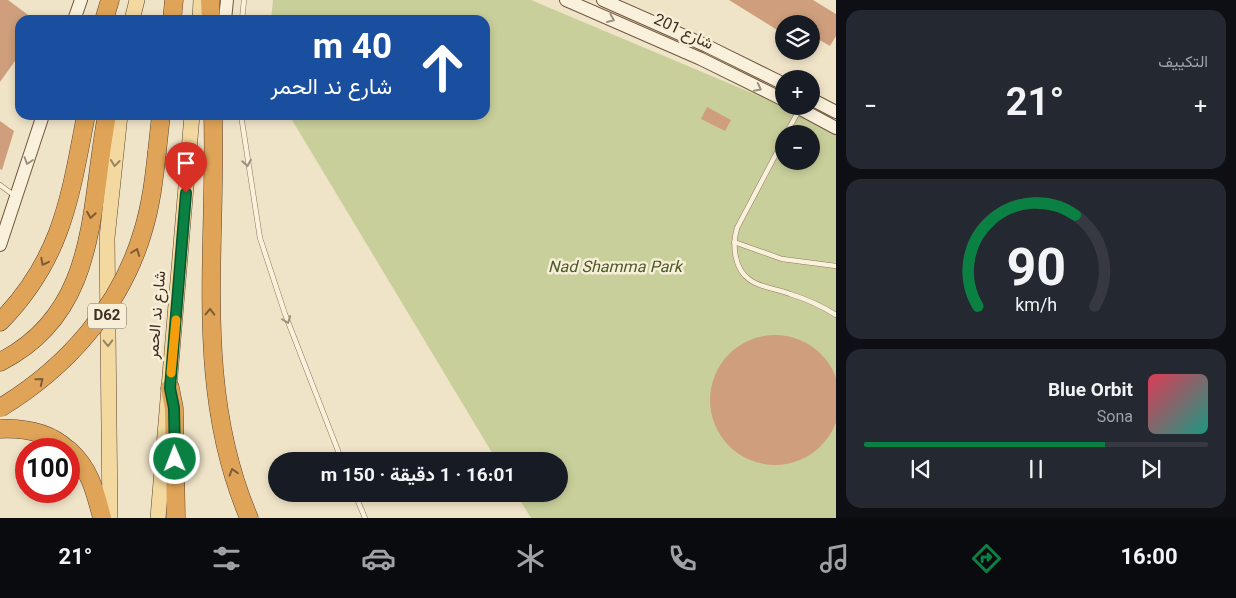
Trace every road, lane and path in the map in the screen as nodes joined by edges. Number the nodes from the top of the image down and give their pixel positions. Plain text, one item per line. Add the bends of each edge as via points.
1 (81, 0) edge
2 (110, 0) edge
3 (137, 0) edge
4 (174, 0) edge
5 (201, 0) edge
6 (210, 0) edge
7 (227, 0) edge
8 (244, 0) edge
9 (566, 0) edge
10 (602, 0) edge
11 (76, 15) edge
12 (106, 15) edge
13 (133, 15) edge
14 (172, 15) edge
15 (200, 15) edge
16 (210, 15) edge
17 (226, 15) edge
18 (242, 15) edge
19 (775, 80) edge
20 (775, 96) edge
21 (820, 104) edge
22 (836, 112) edge
23 (812, 115) edge
24 (41, 120) edge
25 (85, 120) edge
26 (106, 120) edge
27 (119, 120) edge
28 (160, 120) edge
29 (192, 120) edge
30 (215, 120) edge
31 (242, 120) edge
32 (836, 128) edge
33 (775, 156) edge
34 (0, 185) edge
35 (16, 196) junction
36 (734, 242) junction
37 (0, 244) edge
38 (836, 266) edge
39 (836, 314) edge
40 (0, 322) edge
41 (0, 362) edge
42 (170, 388) junction
43 (0, 408) edge
44 (0, 429) edge
45 (51, 438) edge
46 (339, 452) edge
47 (80, 463) edge
48 (358, 502) edge
49 (102, 518) edge
50 (110, 518) edge
51 (158, 518) edge
52 (176, 518) edge
53 (250, 518) edge
54 (365, 518) edge

1 - 11 street
2 - 12 highway
3 - 13 main road
4 - 14 highway
5 - 15 main road
6 - 16 highway
7 - 17 street
8 - 18 lane
9 -> 20 street, شارع 201
10 - 19 street, شارع 201
21 - 22 street
23 - 32 street
24 -> 35 street
25 -> 40 highway via 72,187 53,245 26,292
26 -> 41 highway via 85,250 73,290 59,313 36,339
27 -> 50 main road, D62 via 107,238
43 -> 28 highway, bridge via 56,368 84,339 108,306 128,270 143,232 153,193
29 - 42 main road, شارع ند الحمر
53 -> 30 highway via 223,435 214,375 210,315
31 -> 46 lane via 260,238 285,314
33 - 36 lane via 737,228
34 - 35 lane
35 - 37 street
36 - 38 lane via 782,259
36 - 39 lane via 738,263 751,281 798,296
42 - 51 main road, شارع ند الحمر
42 - 52 highway via 174,408
44 - 45 highway via 32,431
47 - 49 highway via 95,488
48 - 54 lane

